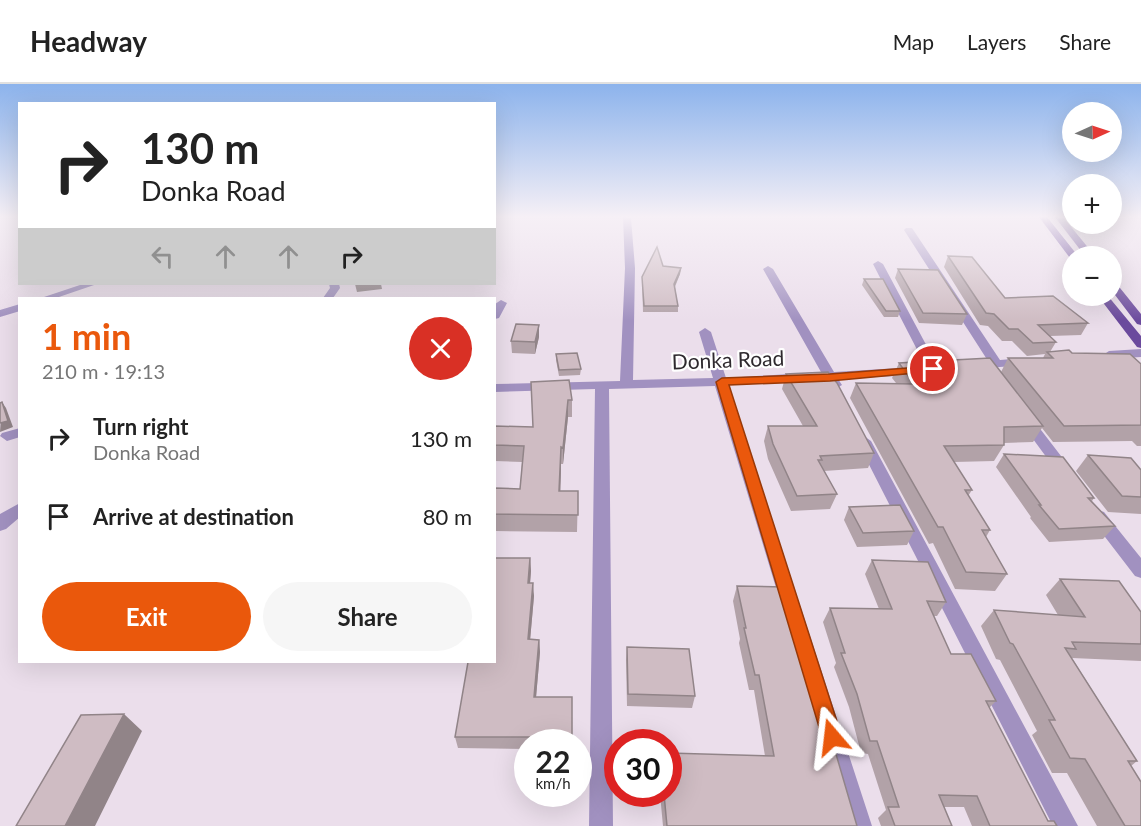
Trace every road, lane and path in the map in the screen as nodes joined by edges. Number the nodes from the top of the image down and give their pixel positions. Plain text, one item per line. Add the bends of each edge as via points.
1 (629, 252) edge
2 (922, 252) edge
3 (878, 264) dead end
4 (768, 269) dead end
5 (89, 285) edge
6 (49, 297) edge
7 (1122, 297) edge
8 (501, 303) dead end
9 (1110, 306) edge
10 (18, 308) edge
11 (0, 314) edge
12 (496, 314) edge
13 (1141, 321) edge
14 (705, 332) dead end
15 (1141, 344) edge
16 (1141, 353) edge
17 (1096, 356) edge
18 (1041, 361) edge
19 (963, 367) edge
20 (992, 369) junction
21 (830, 377) junction
22 (722, 382) junction
23 (626, 384) junction
24 (602, 385) junction
25 (496, 388) edge
26 (841, 398) edge
27 (1016, 407) edge
28 (858, 429) edge
29 (1072, 482) edge
30 (1087, 501) edge
31 (18, 510) edge
32 (0, 525) edge
33 (1141, 571) edge
34 (601, 826) edge
35 (860, 826) edge
36 (1066, 826) edge

1 - 23 street
2 - 20 street
3 - 21 street, Donka Road via 938,369
4 - 21 street
5 - 6 street
7 - 13 main road
8 - 12 street
9 - 15 main road
10 - 11 street
14 - 22 street
16 - 17 street
18 - 20 street
19 - 20 street
21 - 22 street, Donka Road
21 - 26 street
22 - 23 street, Donka Road
22 - 35 street
23 - 24 street, Donka Road
24 - 25 street, Donka Road
24 - 34 street
27 - 29 street
28 - 36 street
30 - 33 street
31 - 32 street

